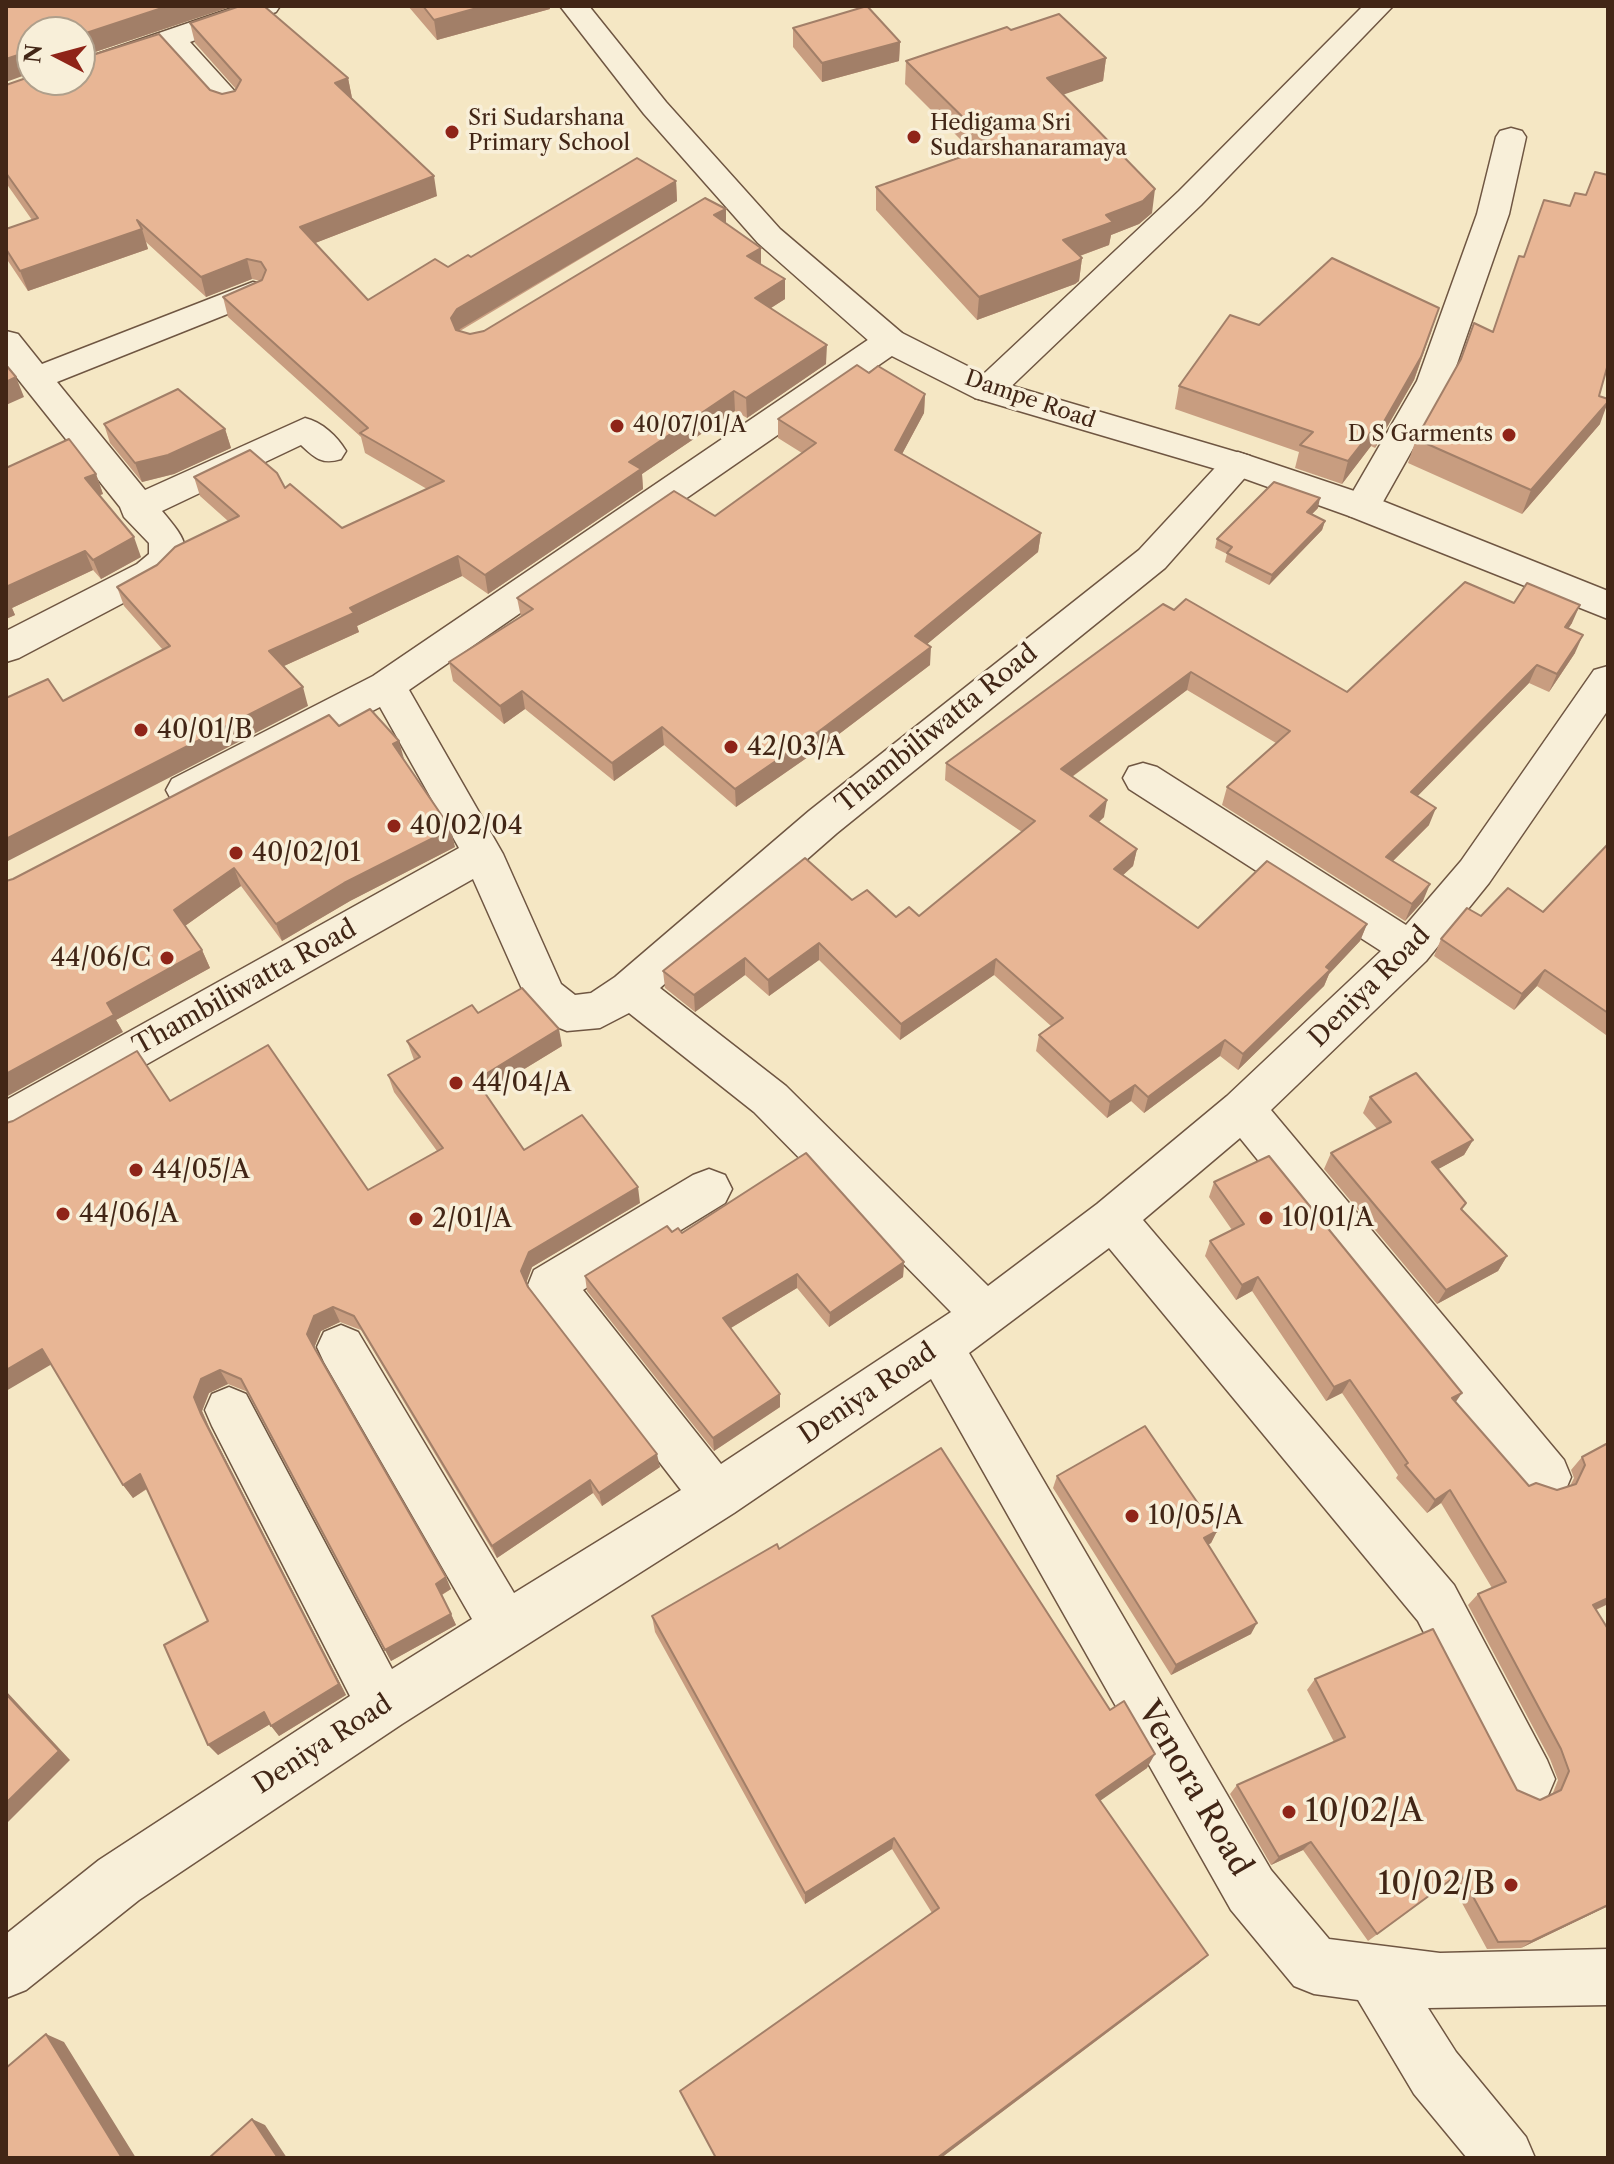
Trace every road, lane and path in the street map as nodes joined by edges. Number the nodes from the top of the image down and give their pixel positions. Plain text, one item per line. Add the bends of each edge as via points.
1 (266, 6) edge
2 (574, 6) edge
3 (1379, 6) edge
4 (171, 39) junction
5 (96, 65) edge
6 (228, 102) edge
7 (1511, 137) dead end
8 (253, 292) edge
9 (890, 341) junction
10 (6, 342) edge
11 (37, 378) junction
12 (987, 390) junction
13 (329, 451) dead end
14 (1238, 464) junction
15 (1362, 507) junction
16 (137, 508) junction
17 (1608, 606) edge
18 (6, 648) edge
19 (1608, 680) edge
20 (387, 686) junction
21 (1143, 778) dead end
22 (158, 804) edge
23 (483, 854) junction
24 (1411, 949) junction
25 (630, 989) junction
26 (1243, 1109) junction
27 (6, 1122) edge
28 (709, 1189) dead end
29 (1113, 1218) junction
30 (986, 1315) junction
31 (341, 1347) dead end
32 (939, 1347) junction
33 (229, 1410) dead end
34 (1546, 1477) dead end
35 (716, 1496) junction
36 (506, 1628) junction
37 (383, 1705) junction
38 (1528, 1779) dead end
39 (6, 1970) edge
40 (1373, 1971) junction
41 (1608, 1977) edge
42 (1505, 2158) edge

1 - 4 street
2 - 9 street, Dampe Road via 711,197
3 - 12 street via 1190,198
4 - 5 street
4 - 6 street
7 - 15 street via 1493,214 1434,381
8 - 11 street
9 - 12 street, Dampe Road
9 - 20 street
10 - 11 street
11 - 16 street via 66,441
12 - 14 street, Dampe Road
13 - 16 street via 305,429
14 - 15 street, Dampe Road
14 - 25 street, Thambiliwatta Road via 1152,559 823,822
15 - 17 street, Dampe Road
16 - 18 street via 167,541 167,558 150,573
19 - 24 street, Deniya Road via 1475,872
20 - 22 street
20 - 23 street, Thambiliwatta Road
21 - 24 street
23 - 25 street, Thambiliwatta Road via 545,995 567,1013 600,1010
23 - 27 street, Thambiliwatta Road
24 - 26 street, Deniya Road
25 - 30 street via 770,1099
26 - 29 street, Deniya Road
26 - 34 street
28 - 35 street via 551,1285
29 - 30 street, Deniya Road
29 - 38 street via 1436,1603
30 - 32 street, Deniya Road
31 - 36 street
32 - 35 street, Deniya Road
32 - 40 street, Venora Road via 1251,1890 1314,1966
33 - 37 street
35 - 36 street, Deniya Road
36 - 37 street, Deniya Road
37 - 39 street, Deniya Road via 119,1880
40 - 41 street, Venora Road via 1440,1981
40 - 42 street via 1435,2073

